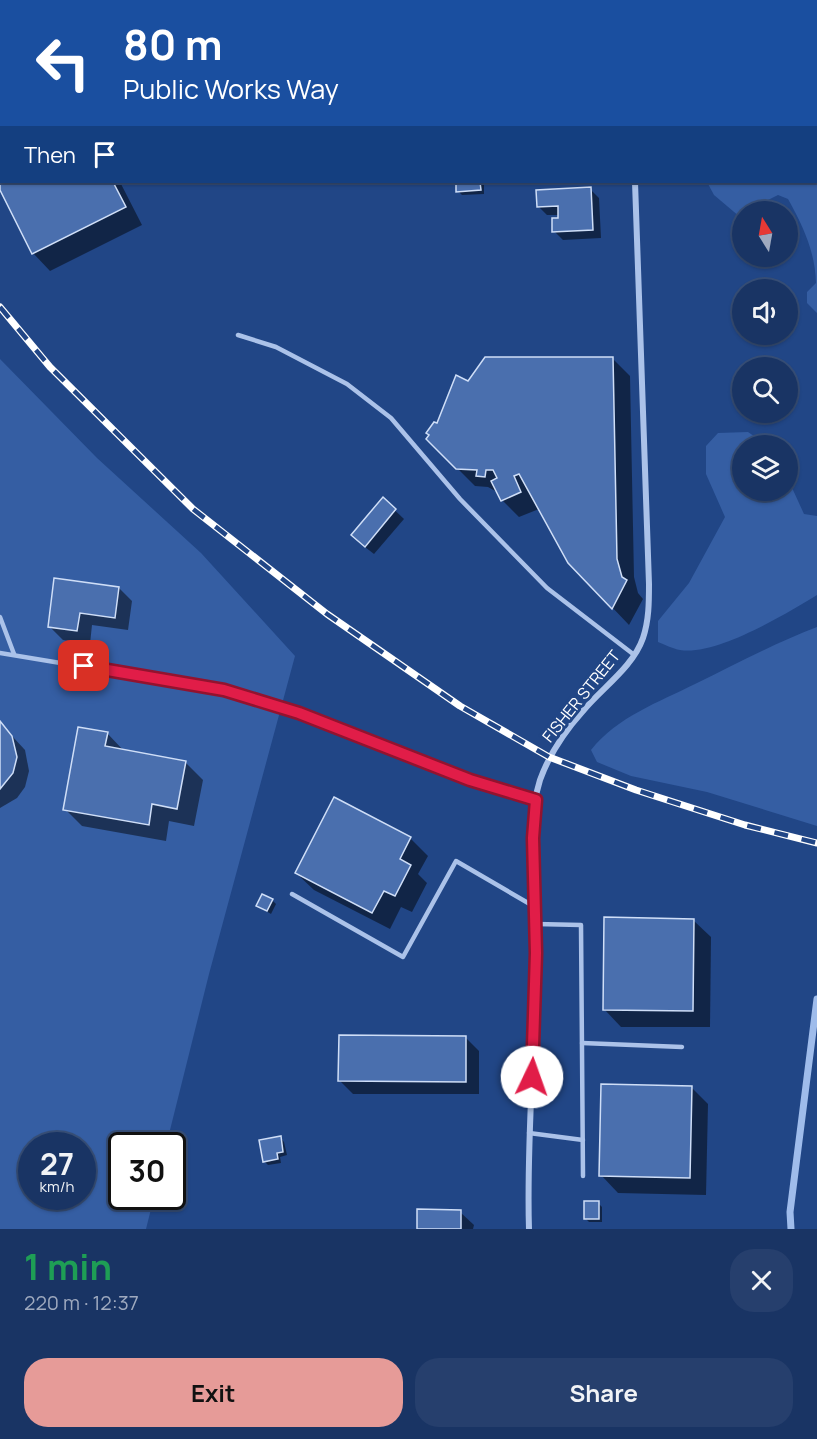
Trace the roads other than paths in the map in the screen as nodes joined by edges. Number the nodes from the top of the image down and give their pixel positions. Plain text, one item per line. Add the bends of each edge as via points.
1 (635, 183) edge
2 (238, 335) dead end
3 (0, 617) edge
4 (0, 653) edge
5 (14, 654) junction
6 (633, 654) junction
7 (536, 800) junction
8 (292, 894) dead end
9 (535, 907) junction
10 (536, 924) junction
11 (582, 1043) junction
12 (682, 1047) dead end
13 (529, 1133) junction
14 (583, 1140) junction
15 (583, 1176) dead end
16 (529, 1229) edge

1 - 6 street, FISHER STREET via 649,584 643,639
2 - 6 lane via 276,347 347,384 391,418 459,499 547,588
3 - 5 lane
4 - 5 lane
5 - 7 lane via 224,690 299,713 470,780
6 - 7 street, FISHER STREET via 549,757
7 - 9 street, FISHER STREET
8 - 9 lane via 403,957 456,861
9 - 10 street, FISHER STREET
10 - 11 lane via 581,925
10 - 13 street, FISHER STREET
11 - 12 lane
11 - 14 lane
13 - 14 lane
13 - 16 street, FISHER STREET
14 - 15 lane

